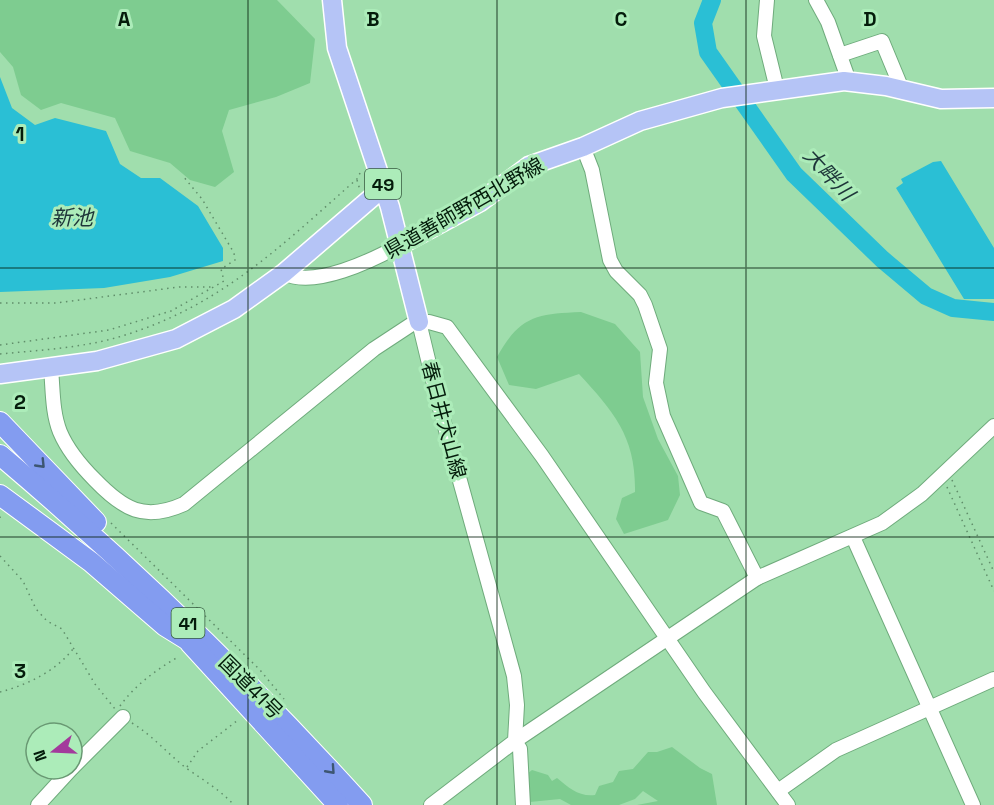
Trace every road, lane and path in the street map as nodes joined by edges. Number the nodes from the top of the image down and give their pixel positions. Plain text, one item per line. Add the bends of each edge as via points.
1 (332, 0) edge
2 (767, 0) edge
3 (816, 0) edge
4 (840, 55) junction
5 (849, 81) junction
6 (777, 89) junction
7 (899, 89) junction
8 (994, 98) edge
9 (583, 147) junction
10 (373, 154) junction
11 (183, 176) dead end
12 (382, 181) junction
13 (400, 244) junction
14 (284, 273) junction
15 (212, 288) junction
16 (0, 303) edge
17 (419, 322) junction
18 (176, 339) junction
19 (0, 345) edge
20 (0, 354) edge
21 (51, 369) junction
22 (0, 374) edge
23 (0, 422) edge
24 (994, 426) edge
25 (0, 455) edge
26 (0, 471) edge
27 (944, 473) junction
28 (0, 495) edge
29 (109, 522) dead end
30 (853, 537) junction
31 (0, 556) edge
32 (994, 572) edge
33 (757, 578) junction
34 (994, 591) edge
35 (668, 638) junction
36 (182, 648) junction
37 (74, 649) junction
38 (994, 679) edge
39 (0, 692) edge
40 (290, 706) dead end
41 (929, 708) junction
42 (123, 717) joint
43 (241, 718) dead end
44 (515, 741) junction
45 (306, 743) junction
46 (84, 755) edge
47 (186, 768) junction
48 (59, 781) edge
49 (778, 791) junction
50 (38, 805) edge
51 (234, 805) edge
52 (338, 805) edge
53 (362, 805) edge
54 (432, 805) edge
55 (523, 805) edge
56 (788, 805) edge
57 (973, 805) edge

1 - 10 main road, 春日井犬山線 / 49 via 337,48
2 - 6 street via 764,36
3 - 4 street
4 - 5 street
4 - 7 street via 882,41
5 - 6 main road, 県道善師野西北野線
5 - 7 main road, 県道善師野西北野線
6 - 9 main road, 県道善師野西北野線 via 722,98 640,121
7 - 8 main road, 県道善師野西北野線 via 941,99
9 - 13 main road, 県道善師野西北野線 via 529,166 480,202
9 - 33 street via 610,260 640,295 660,349 656,383 670,433 701,503 723,511
10 - 12 main road, 春日井犬山線 / 49
10 - 20 path via 357,179 307,224 257,266 208,299 122,336
11 - 15 path via 202,199 234,253 235,260 221,269 224,281
12 - 13 main road, 春日井犬山線 / 49
12 - 14 main road
12 - 18 main road via 244,293
13 - 14 street, 県道善師野西北野線 via 370,260 319,276 294,278
13 - 17 main road, 春日井犬山線 / 49
14 - 18 main road via 234,309
15 - 16 path via 179,287 56,303
15 - 19 path via 171,311 109,330
17 - 21 street via 374,350 184,504 160,513 132,510 115,500 69,450 54,412
17 - 35 street via 435,323 451,331
17 - 44 street, 春日井犬山線 / 49 via 514,676
18 - 21 main road
21 - 22 main road
23 -> 45 highway via 263,688
24 - 27 street
25 - 45 highway, 国道41号 / 41 via 139,576
26 - 36 highway, 国道41号 / 41 via 98,556
27 - 30 street via 899,512
27 - 32 path
27 - 34 path
28 - 36 highway via 91,562 165,626
29 - 40 path via 260,670
30 - 33 street
30 - 41 street
31 - 37 path via 23,581 36,609 62,629
33 - 35 street
35 - 44 street
35 - 49 street
36 - 37 path via 129,693 117,712 94,684
36 - 52 highway, 国道41号 / 41
37 - 39 path via 62,663
38 - 41 street
41 - 49 street via 836,750
41 - 57 street
42 - 46 street
42 - 47 path via 147,732
43 - 47 path via 198,751
44 - 54 street
44 - 55 street, 春日井犬山線 via 520,749
45 -> 53 highway, 国道41号 / 41
47 - 51 path via 206,779
48 - 50 street
49 - 56 street

